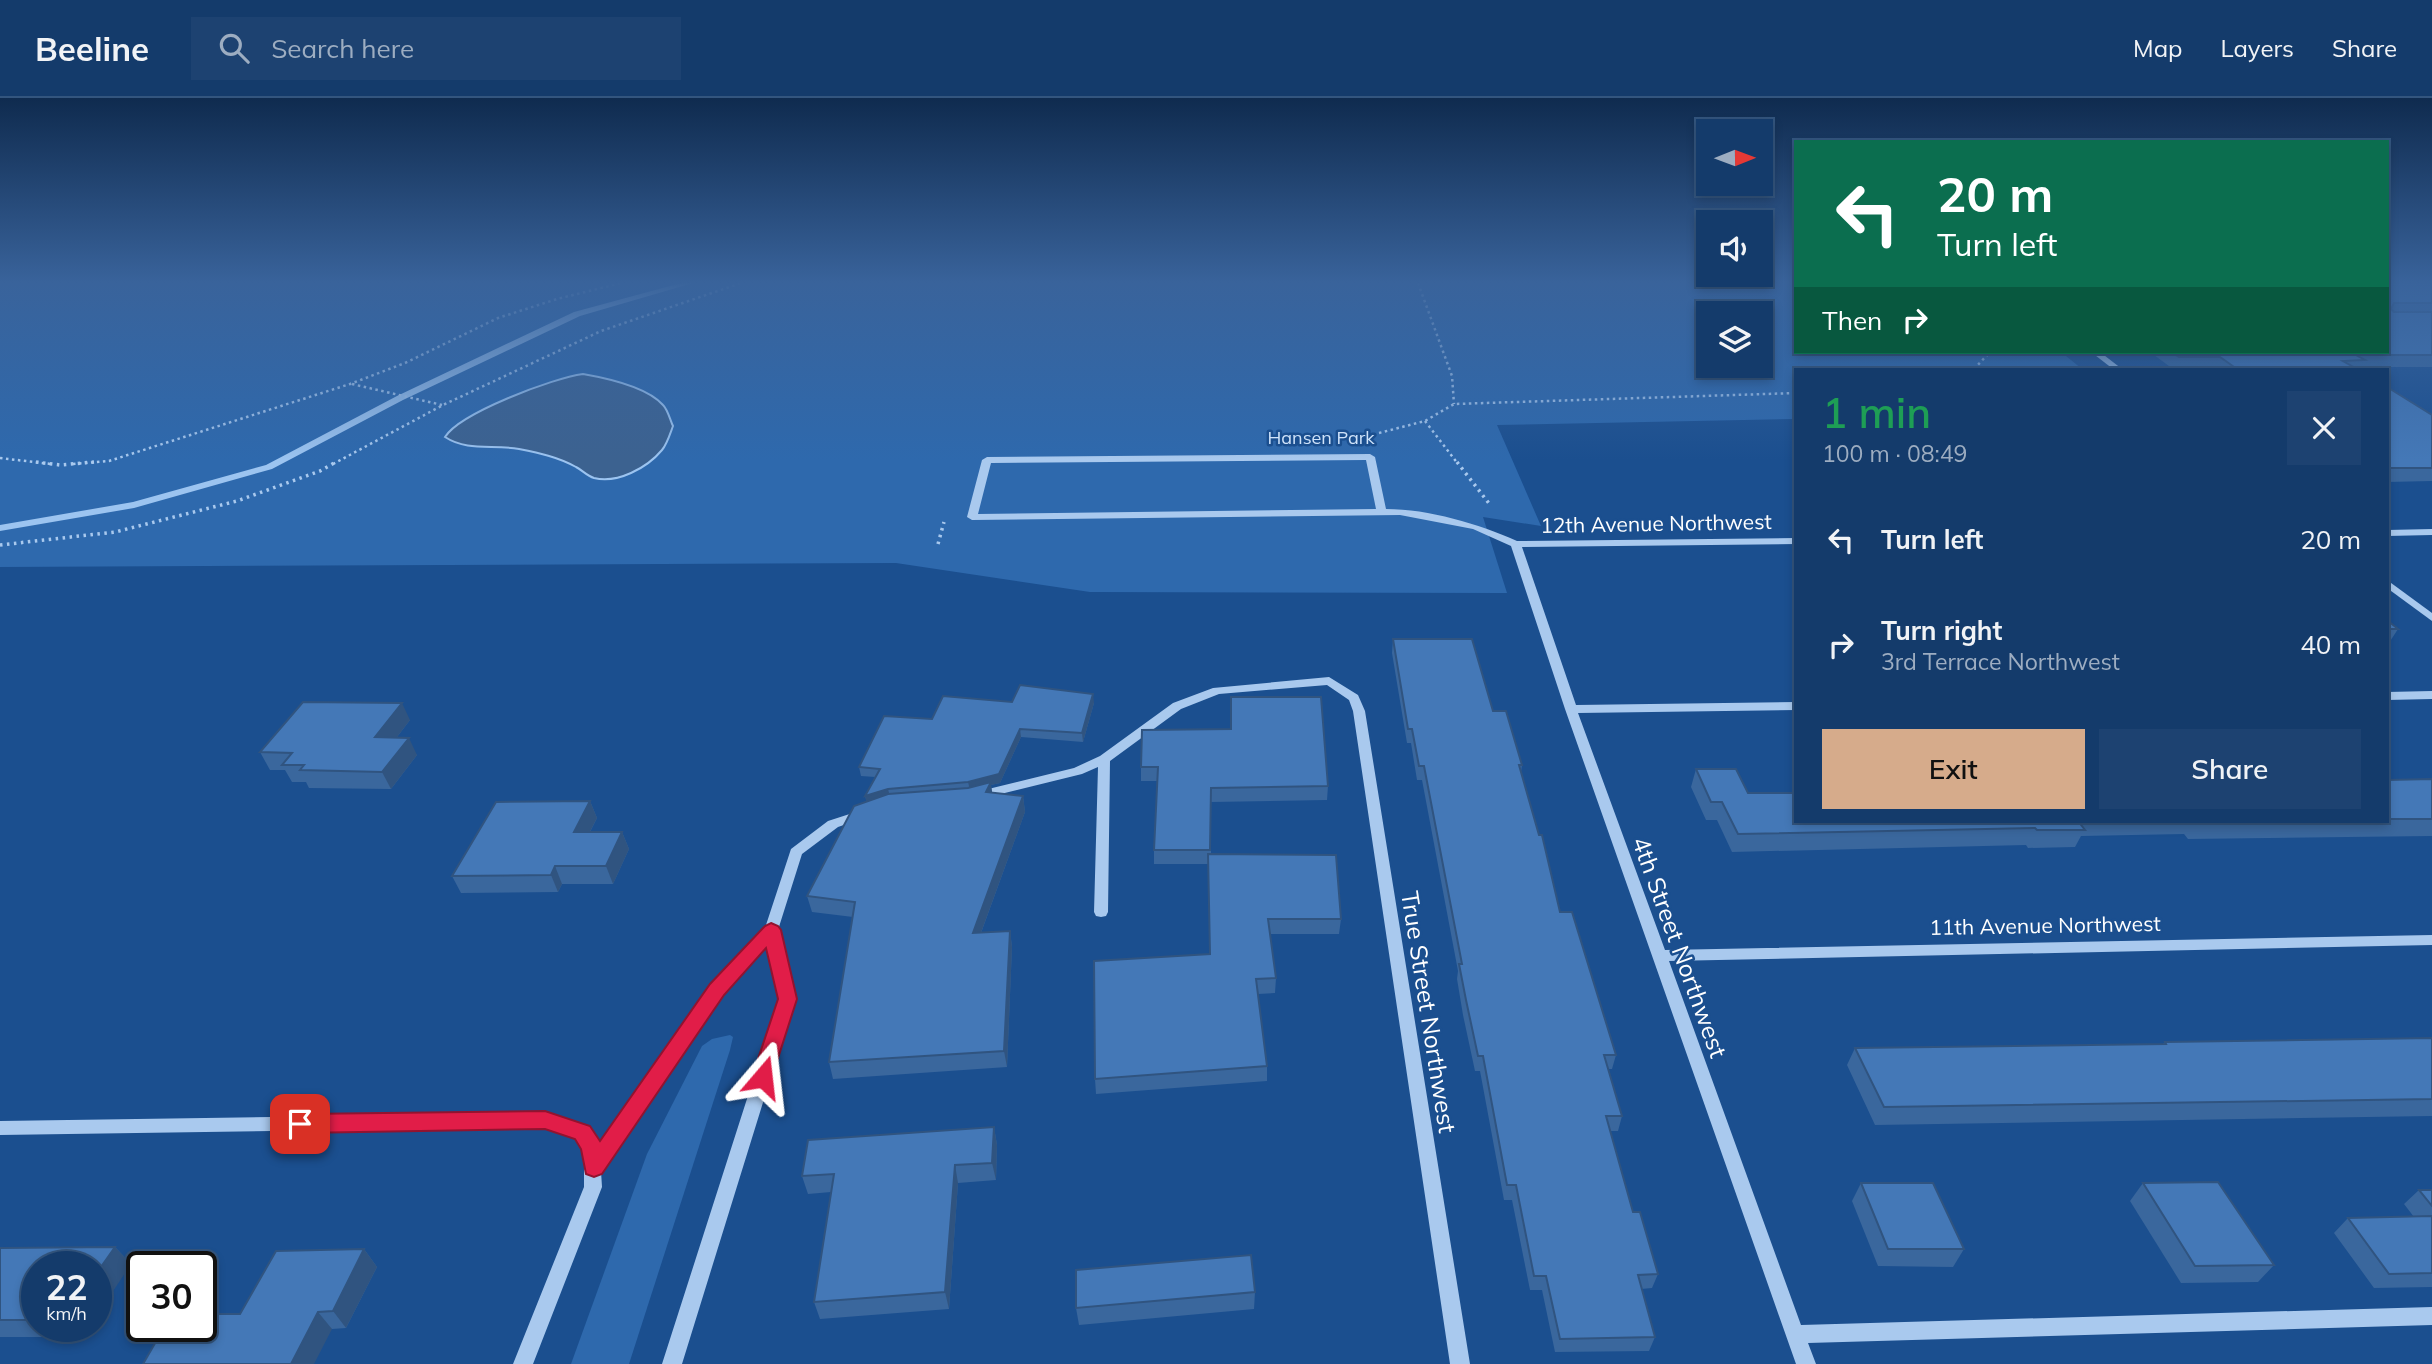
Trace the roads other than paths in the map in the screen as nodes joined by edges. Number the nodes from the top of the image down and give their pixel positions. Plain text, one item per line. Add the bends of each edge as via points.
1 (2098, 354) edge
2 (2117, 368) edge
3 (1382, 513) junction
4 (2432, 532) edge
5 (2389, 533) edge
6 (1794, 541) edge
7 (1516, 544) junction
8 (2389, 585) edge
9 (2432, 618) edge
10 (2432, 695) edge
11 (2389, 696) edge
12 (1794, 706) edge
13 (1571, 709) junction
14 (1104, 760) junction
15 (957, 798) edge
16 (878, 808) edge
17 (1101, 912) dead end
18 (771, 930) junction
19 (2432, 940) edge
20 (1659, 956) junction
21 (0, 1128) edge
22 (594, 1167) junction
23 (2432, 1316) edge
24 (1796, 1334) junction
25 (523, 1364) edge
26 (672, 1364) edge
27 (1460, 1364) edge
28 (1806, 1364) edge

1 - 2 street
3 - 3 street via 1370,457 987,460 972,517
3 - 7 street via 1400,512 1476,527
4 - 5 street
6 - 7 street, 12th Avenue Northwest
7 - 13 street, 4th Street Northwest
8 - 9 street
10 - 11 street
12 - 13 street
13 - 20 street, 4th Street Northwest
14 - 15 street via 1077,771
14 - 17 street
14 - 27 street, True Street Northwest via 1177,706 1217,691 1329,681 1354,698
16 - 18 street via 834,824 796,852
18 - 22 lane via 717,989
18 - 26 street via 788,999
19 - 20 street, 11th Avenue Northwest
20 - 24 street, 4th Street Northwest
21 - 22 street via 545,1120 583,1132 592,1147
22 - 25 street via 593,1187
23 - 24 street
24 - 28 street, 4th Street Northwest

